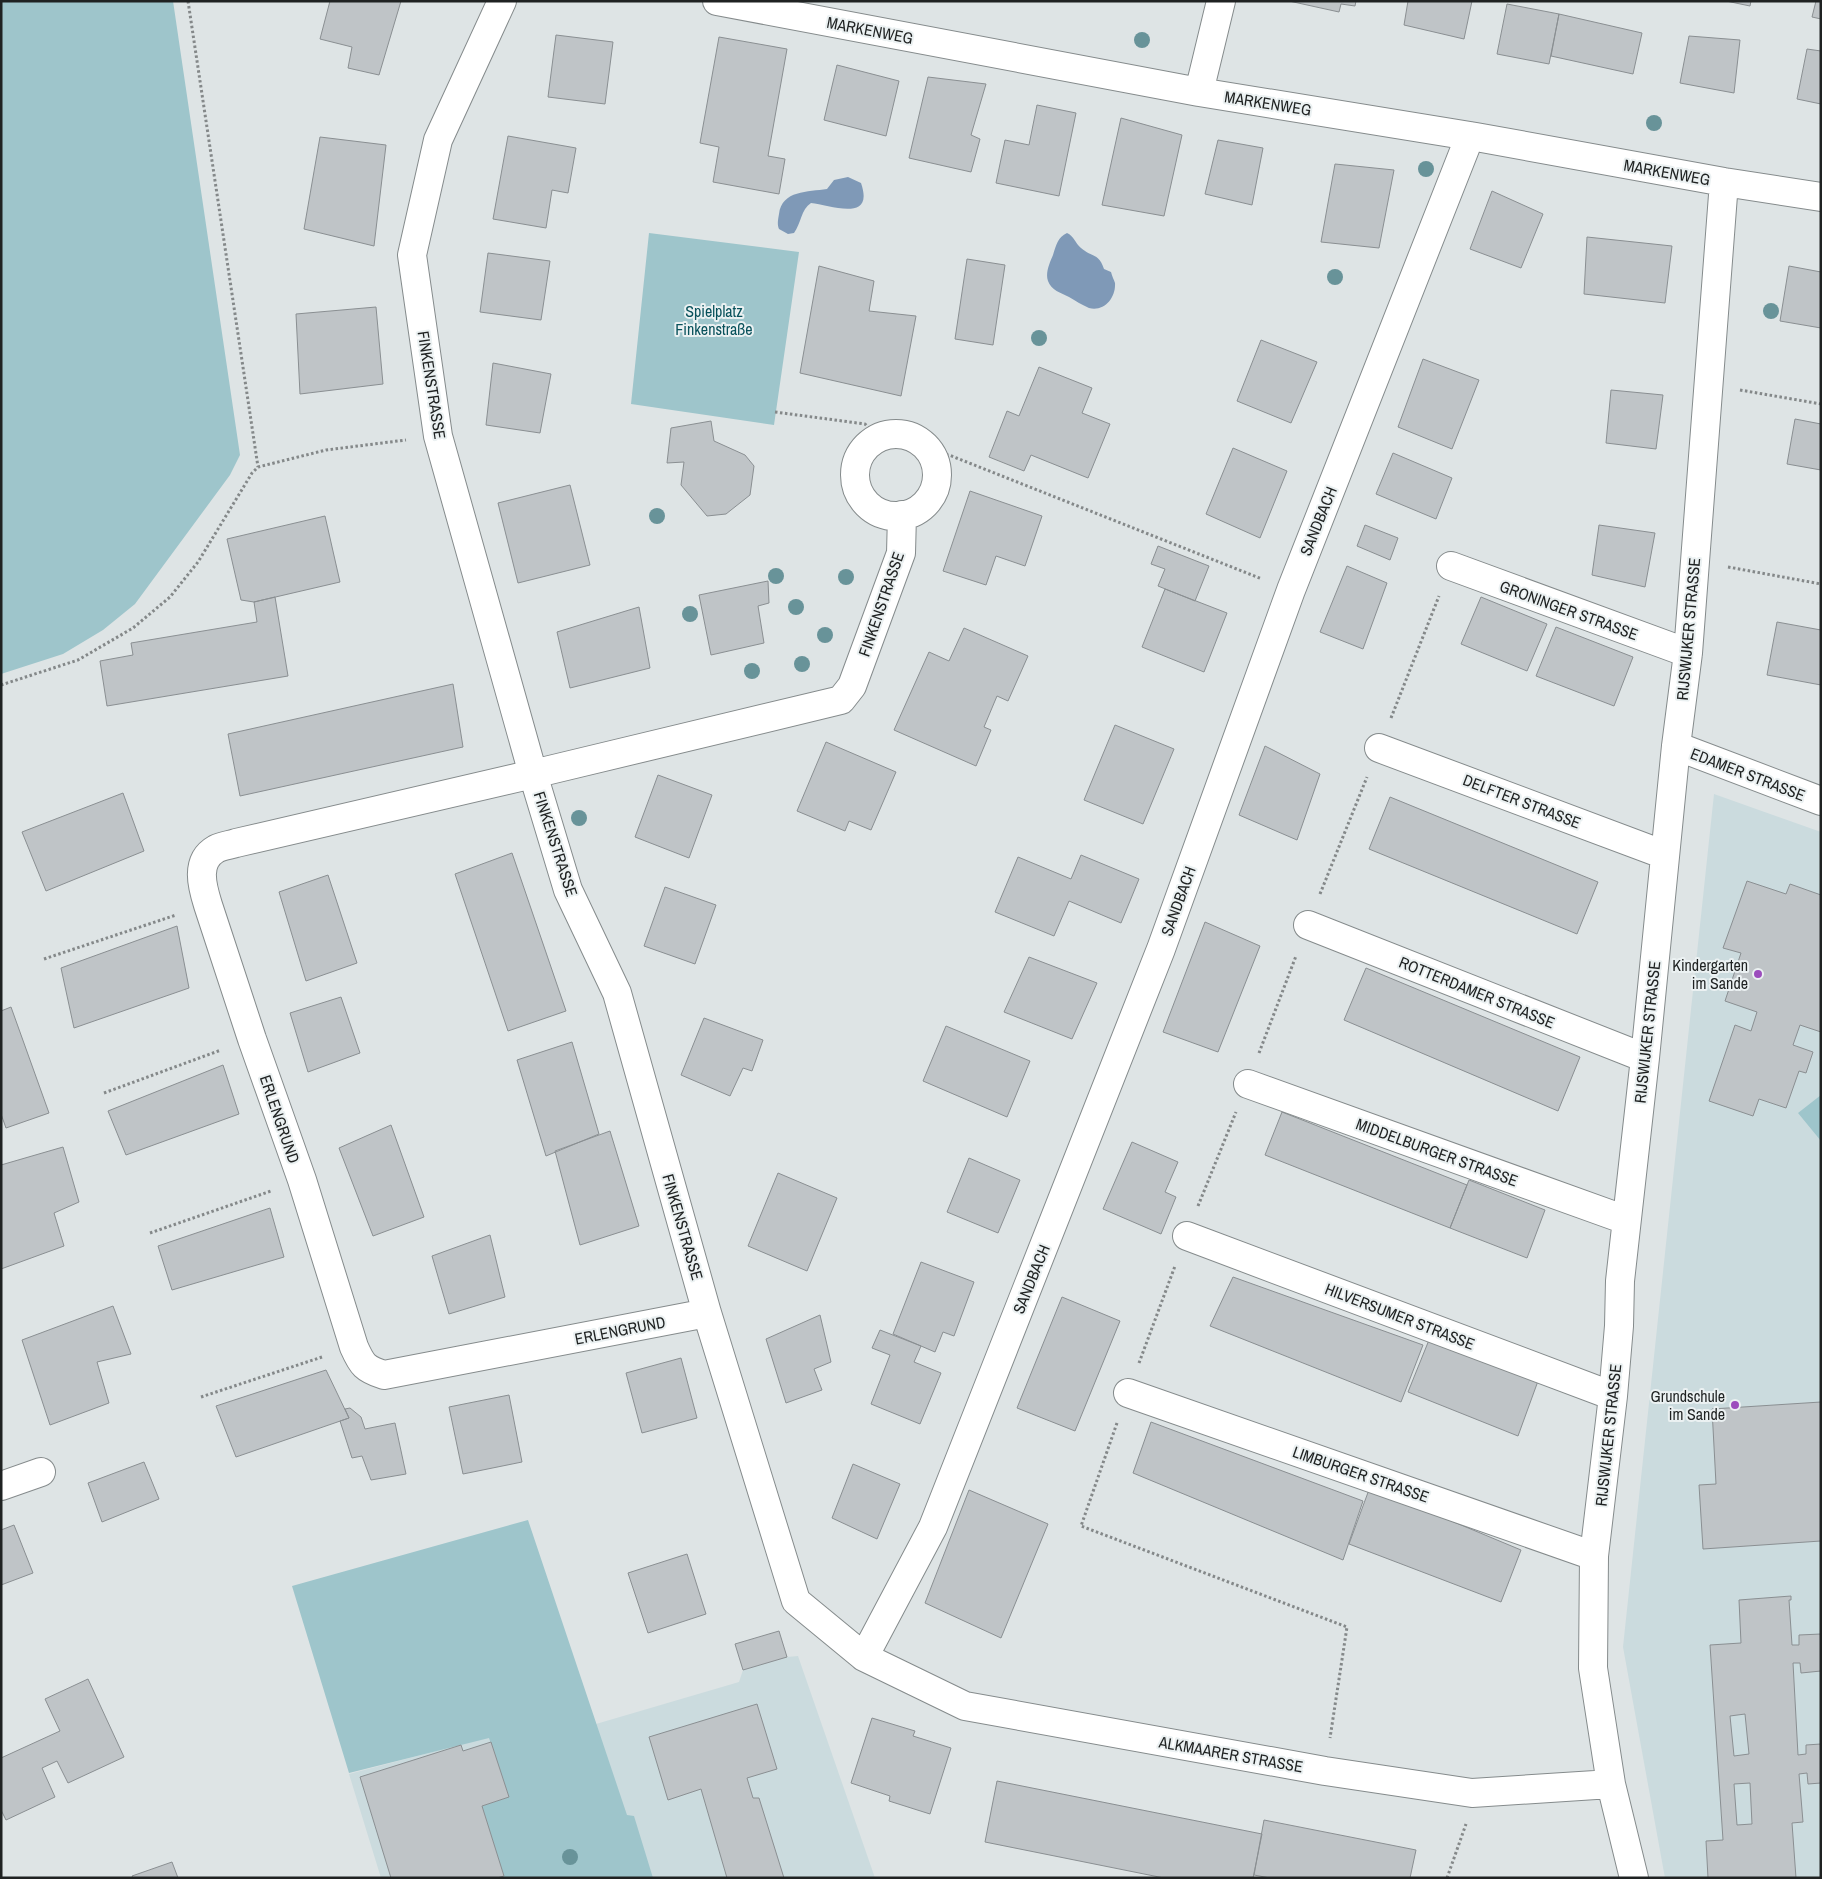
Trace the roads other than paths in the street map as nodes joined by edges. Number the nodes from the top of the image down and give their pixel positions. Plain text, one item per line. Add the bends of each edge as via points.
1 (502, 1) edge
2 (717, 1) edge
3 (1221, 1) edge
4 (1199, 92) junction
5 (1470, 136) junction
6 (1724, 182) junction
7 (1821, 197) edge
8 (902, 516) junction
9 (1451, 566) road end
10 (1688, 653) junction
11 (1676, 746) junction
12 (1379, 748) road end
13 (533, 774) junction
14 (1821, 801) edge
15 (1664, 855) junction
16 (1308, 925) road end
17 (1646, 1058) junction
18 (1248, 1084) road end
19 (1626, 1220) junction
20 (1187, 1236) road end
21 (707, 1313) junction
22 (1128, 1393) road end
23 (1614, 1396) junction
24 (41, 1472) dead end
25 (1, 1486) edge
26 (1594, 1556) junction
27 (864, 1657) junction
28 (1611, 1784) junction
29 (1634, 1878) edge

1 - 13 street, FINKENSTRASSE via 438,140 412,255 438,436
2 - 4 street, MARKENWEG
3 - 4 street
4 - 5 street, MARKENWEG
5 - 6 street, MARKENWEG
5 - 27 street, SANDBACH via 1291,590 1161,948 933,1527
6 - 7 street, MARKENWEG
6 - 10 street, RIJSWIJKER STRASSE
8 - 8 street via 889,516 866,504 855,481 860,456 868,445 890,434 902,434 924,444 936,464 937,476 930,497 923,506
8 - 13 street, FINKENSTRASSE via 901,553 852,686 841,700
9 - 10 street, GRONINGER STRASSE
10 - 11 street, RIJSWIJKER STRASSE
11 - 14 street, EDAMER STRASSE
11 - 15 street, RIJSWIJKER STRASSE
12 - 15 street, DELFTER STRASSE
13 - 21 street, FINKENSTRASSE via 568,890 617,993
13 - 21 street, ERLENGRUND via 216,849 205,859 202,870 208,904 302,1180 354,1347 362,1364 370,1371 384,1375
15 - 17 street, RIJSWIJKER STRASSE
16 - 17 street, ROTTERDAMER STRASSE
17 - 19 street, RIJSWIJKER STRASSE
18 - 19 street, MIDDELBURGER STRASSE
19 - 23 street, RIJSWIJKER STRASSE
20 - 23 street, HILVERSUMER STRASSE
21 - 27 street, FINKENSTRASSE via 796,1601
22 - 26 street, LIMBURGER STRASSE
23 - 26 street, RIJSWIJKER STRASSE
24 - 25 street
26 - 28 street, RIJSWIJKER STRASSE via 1593,1668
27 - 28 street, ALKMAARER STRASSE via 966,1706 1325,1771 1472,1793
28 - 29 street, RIJSWIJKER STRASSE

